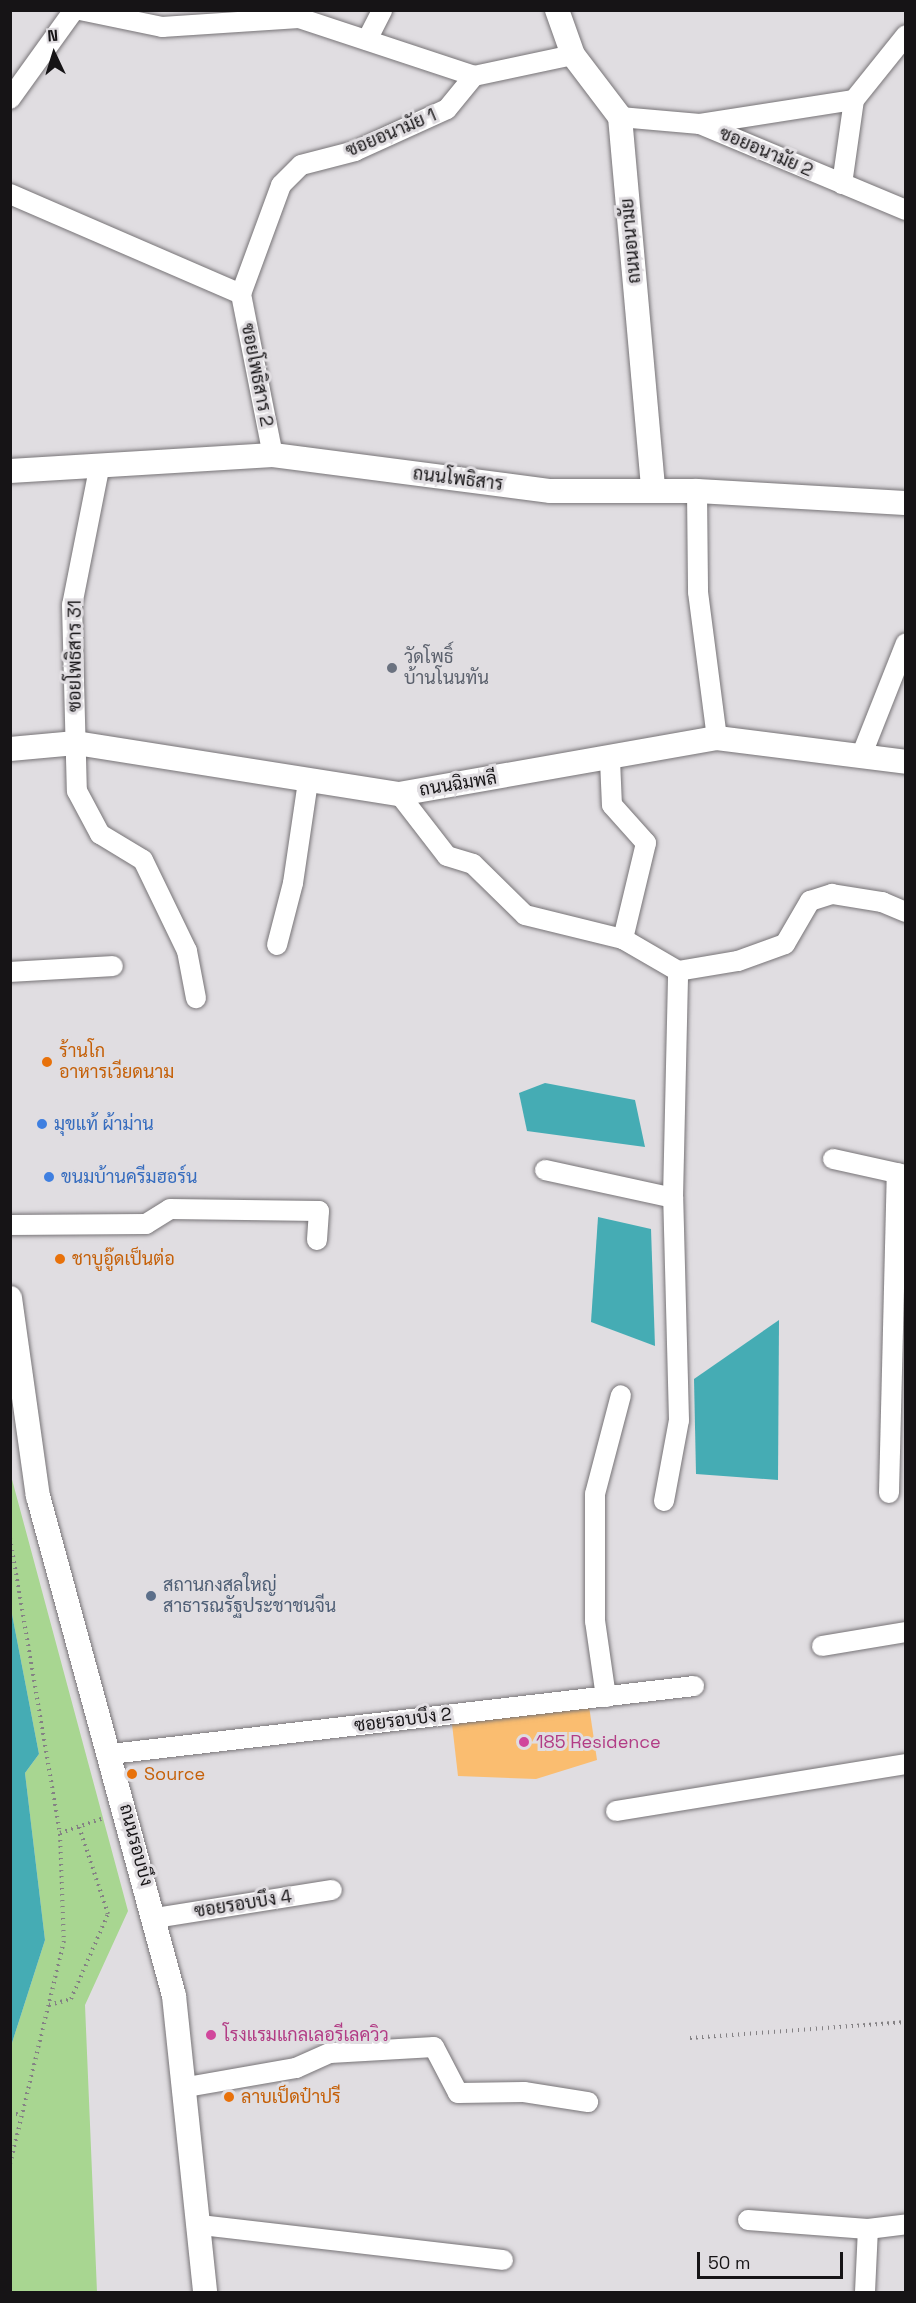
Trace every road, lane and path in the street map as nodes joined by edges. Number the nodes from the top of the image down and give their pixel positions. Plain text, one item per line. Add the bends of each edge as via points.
1 (74, 10) edge
2 (80, 10) edge
3 (382, 10) edge
4 (557, 10) edge
5 (906, 35) edge
6 (367, 40) junction
7 (573, 55) junction
8 (474, 76) junction
9 (10, 99) edge
10 (854, 100) junction
11 (620, 117) junction
12 (699, 124) junction
13 (843, 184) junction
14 (10, 194) edge
15 (906, 210) edge
16 (241, 294) junction
17 (273, 455) junction
18 (100, 464) junction
19 (10, 471) edge
20 (653, 489) junction
21 (697, 491) junction
22 (906, 503) edge
23 (906, 644) edge
24 (717, 738) junction
25 (76, 743) junction
26 (10, 749) edge
27 (862, 754) junction
28 (609, 760) junction
29 (906, 762) edge
30 (308, 781) junction
31 (399, 794) junction
32 (906, 912) edge
33 (623, 939) junction
34 (277, 945) dead end
35 (113, 966) dead end
36 (678, 971) junction
37 (10, 972) edge
38 (196, 998) dead end
39 (833, 1159) dead end
40 (545, 1170) dead end
41 (901, 1174) edge
42 (673, 1198) junction
43 (10, 1225) edge
44 (317, 1240) dead end
45 (10, 1298) edge
46 (898, 1387) edge
47 (621, 1395) dead end
48 (889, 1493) dead end
49 (664, 1501) dead end
50 (10, 1538) edge
51 (906, 1632) edge
52 (822, 1646) dead end
53 (694, 1686) dead end
54 (606, 1697) junction
55 (111, 1754) junction
56 (906, 1764) edge
57 (127, 1810) junction
58 (616, 1811) dead end
59 (79, 1827) junction
60 (60, 1833) junction
61 (332, 1890) dead end
62 (154, 1918) junction
63 (49, 2005) junction
64 (906, 2022) edge
65 (690, 2038) dead end
66 (187, 2087) junction
67 (588, 2102) dead end
68 (10, 2113) edge
69 (22, 2115) junction
70 (10, 2164) edge
71 (748, 2220) dead end
72 (906, 2224) edge
73 (201, 2225) junction
74 (868, 2229) junction
75 (503, 2260) dead end
76 (205, 2292) edge
77 (865, 2292) edge

1 - 9 street
2 - 6 street via 162,27 299,18
3 - 6 street
4 - 7 street
5 - 10 street
6 - 8 street
7 - 8 street
7 - 11 street
8 - 16 street, ซอยอนามัย 1 via 447,109 356,151 301,165 281,185
10 - 12 street
10 - 13 street
11 - 12 street, ซอยอนามัย 2
11 - 20 street, ถนนอนามัย
12 - 13 street, ซอยอนามัย 2
13 - 15 street, ซอยอนามัย 2
14 - 16 street
16 - 17 street, ซอยโพธิสาร 2
17 - 18 street, ถนนโพธิสาร
17 - 20 street, ถนนโพธิสาร via 551,491
18 - 19 street, ถนนโพธิสาร
18 - 25 street, ซอยโพธิสาร 31 via 72,604
20 - 21 street, ถนนโพธิสาร
21 - 22 street, ถนนโพธิสาร
21 - 24 street via 698,592
23 - 27 street
24 - 27 street, ถนนฉิมพลี
24 - 28 street, ถนนฉิมพลี
25 - 26 street, ถนนฉิมพลี
25 - 30 street, ถนนฉิมพลี
25 - 38 street, ซอยโพธิสาร 31 via 77,791 100,834 143,860 186,951
27 - 29 street, ถนนฉิมพลี
28 - 31 street, ถนนฉิมพลี
28 - 33 street via 612,805 646,843
30 - 31 street, ถนนฉิมพลี
30 - 34 street via 293,883
31 - 33 street via 447,856 473,864 525,915
32 - 36 street via 882,902 832,894 810,901 785,944 738,961
33 - 36 street
35 - 37 street
36 - 42 street
39 - 41 street
40 - 42 street
41 - 46 street
42 - 49 street via 679,1420
43 - 44 street via 146,1224 170,1209 319,1211
45 - 55 street, ถนนรอบบึง via 38,1496
46 - 48 street
47 - 54 street via 595,1494 595,1621
50 - 60 path via 43,1752
51 - 52 street
53 - 54 street, ซอยรอบบึง 2
54 - 55 street, ซอยรอบบึง 2
55 - 57 street, ถนนรอบบึง
56 - 58 street
57 - 59 path
57 - 62 street, ถนนรอบบึง
59 - 60 path
59 - 63 path via 108,1914 71,2000
60 - 63 path via 64,1941
61 - 62 street, ซอยรอบบึง 4
62 - 66 street, ถนนรอบบึง via 174,1996
63 - 69 path
64 - 65 path
66 - 67 street via 296,2068 330,2053 434,2048 458,2093 524,2092
66 - 73 street, ถนนรอบบึง
68 - 69 path
69 - 70 path
71 - 74 street
72 - 74 street
73 - 75 street
73 - 76 street, ถนนรอบบึง
74 - 77 street

